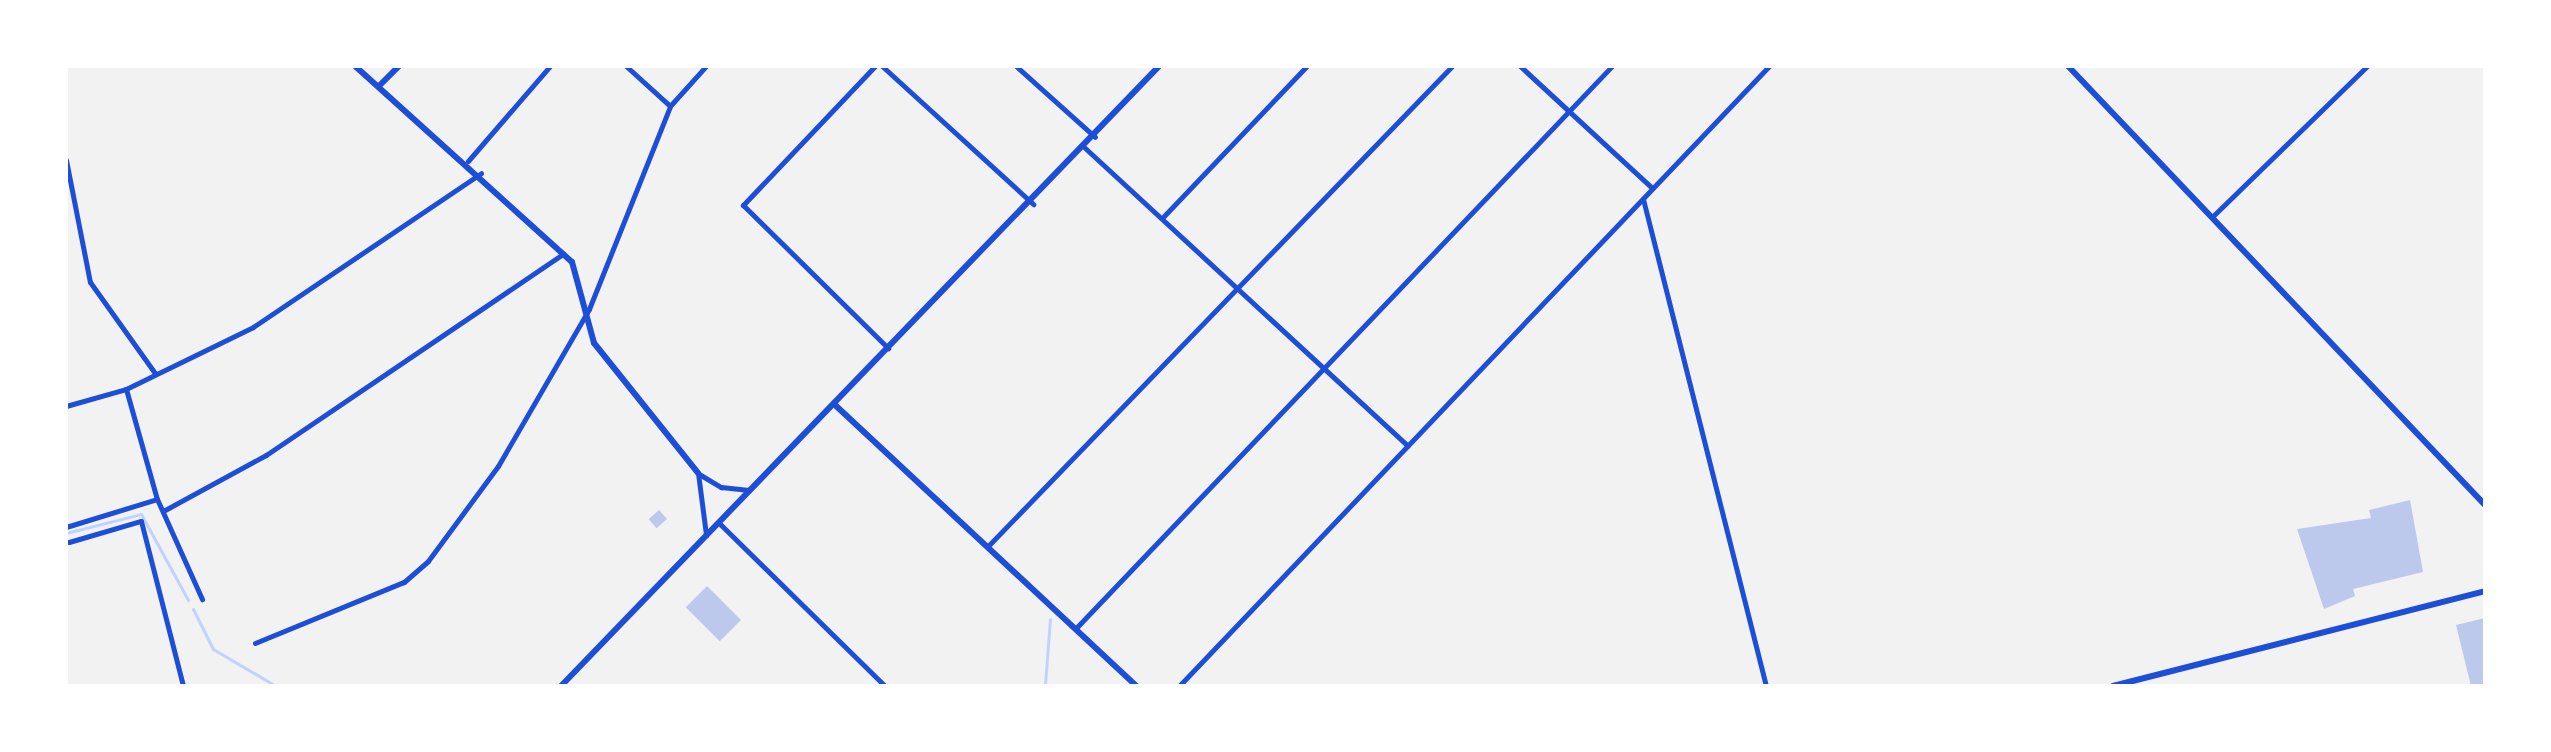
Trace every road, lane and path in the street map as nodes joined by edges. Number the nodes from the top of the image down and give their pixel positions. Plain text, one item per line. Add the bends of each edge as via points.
1 (355, 66) edge
2 (399, 66) edge
3 (550, 66) edge
4 (626, 66) edge
5 (706, 66) edge
6 (875, 66) edge
7 (882, 66) edge
8 (1016, 66) edge
9 (1159, 66) edge
10 (1307, 66) edge
11 (1452, 66) edge
12 (1520, 66) edge
13 (1612, 66) edge
14 (1769, 66) edge
15 (2068, 66) edge
16 (2367, 66) edge
17 (380, 85) junction
18 (670, 106) junction
19 (1568, 112) junction
20 (1095, 137) junction
21 (1085, 148) junction
22 (66, 160) edge
23 (468, 161) junction
24 (481, 173) junction
25 (1652, 188) junction
26 (1642, 198) junction
27 (1033, 204) junction
28 (2214, 215) junction
29 (1164, 216) junction
30 (564, 253) junction
31 (1240, 288) junction
32 (589, 309) junction
33 (888, 348) junction
34 (1324, 367) junction
35 (155, 374) junction
36 (126, 389) junction
37 (834, 404) junction
38 (66, 406) edge
39 (1408, 446) junction
40 (698, 473) junction
41 (750, 490) junction
42 (157, 499) junction
43 (2485, 505) edge
44 (165, 510) junction
45 (719, 523) junction
46 (66, 527) edge
47 (706, 535) junction
48 (69, 542) dead end
49 (989, 545) junction
50 (2485, 591) edge
51 (202, 599) dead end
52 (1077, 627) junction
53 (255, 643) dead end
54 (183, 686) edge
55 (561, 686) edge
56 (885, 686) edge
57 (1136, 686) edge
58 (1179, 686) edge
59 (1766, 686) edge
60 (2113, 686) edge

1 - 17 street
2 - 17 street
3 - 23 street
4 - 18 street
5 - 18 street
6 - 33 street via 743,205
7 - 27 street
8 - 20 street
9 - 20 street
10 - 29 street
11 - 31 street
12 - 19 street
13 - 19 street
14 - 25 street
15 - 28 street
16 - 28 street
17 - 23 street
18 - 32 street
19 - 25 street
19 - 34 street
20 - 21 street
21 - 27 street
21 - 29 street
22 - 35 street via 90,282
23 - 24 street
24 - 30 street
24 - 35 street via 321,285
25 - 26 street
26 - 39 street
26 - 59 street
27 - 33 street
28 - 43 street
29 - 31 street
30 - 32 street via 578,269
30 - 44 street via 266,455
31 - 34 street
31 - 49 street
32 - 40 street via 594,343
32 - 53 street via 498,466 428,561 392,588
33 - 37 street
34 - 39 street
34 - 52 street
35 - 36 street
36 - 38 street
36 - 42 street
37 - 41 street
37 - 49 street
39 - 58 street
40 - 41 street via 721,487
40 - 47 street
41 - 45 street
42 - 44 street
42 - 46 street
44 - 51 street
45 - 47 street
45 - 56 street
47 - 55 street
48 - 54 street via 141,521
49 - 52 street
50 - 60 street
52 - 57 street

